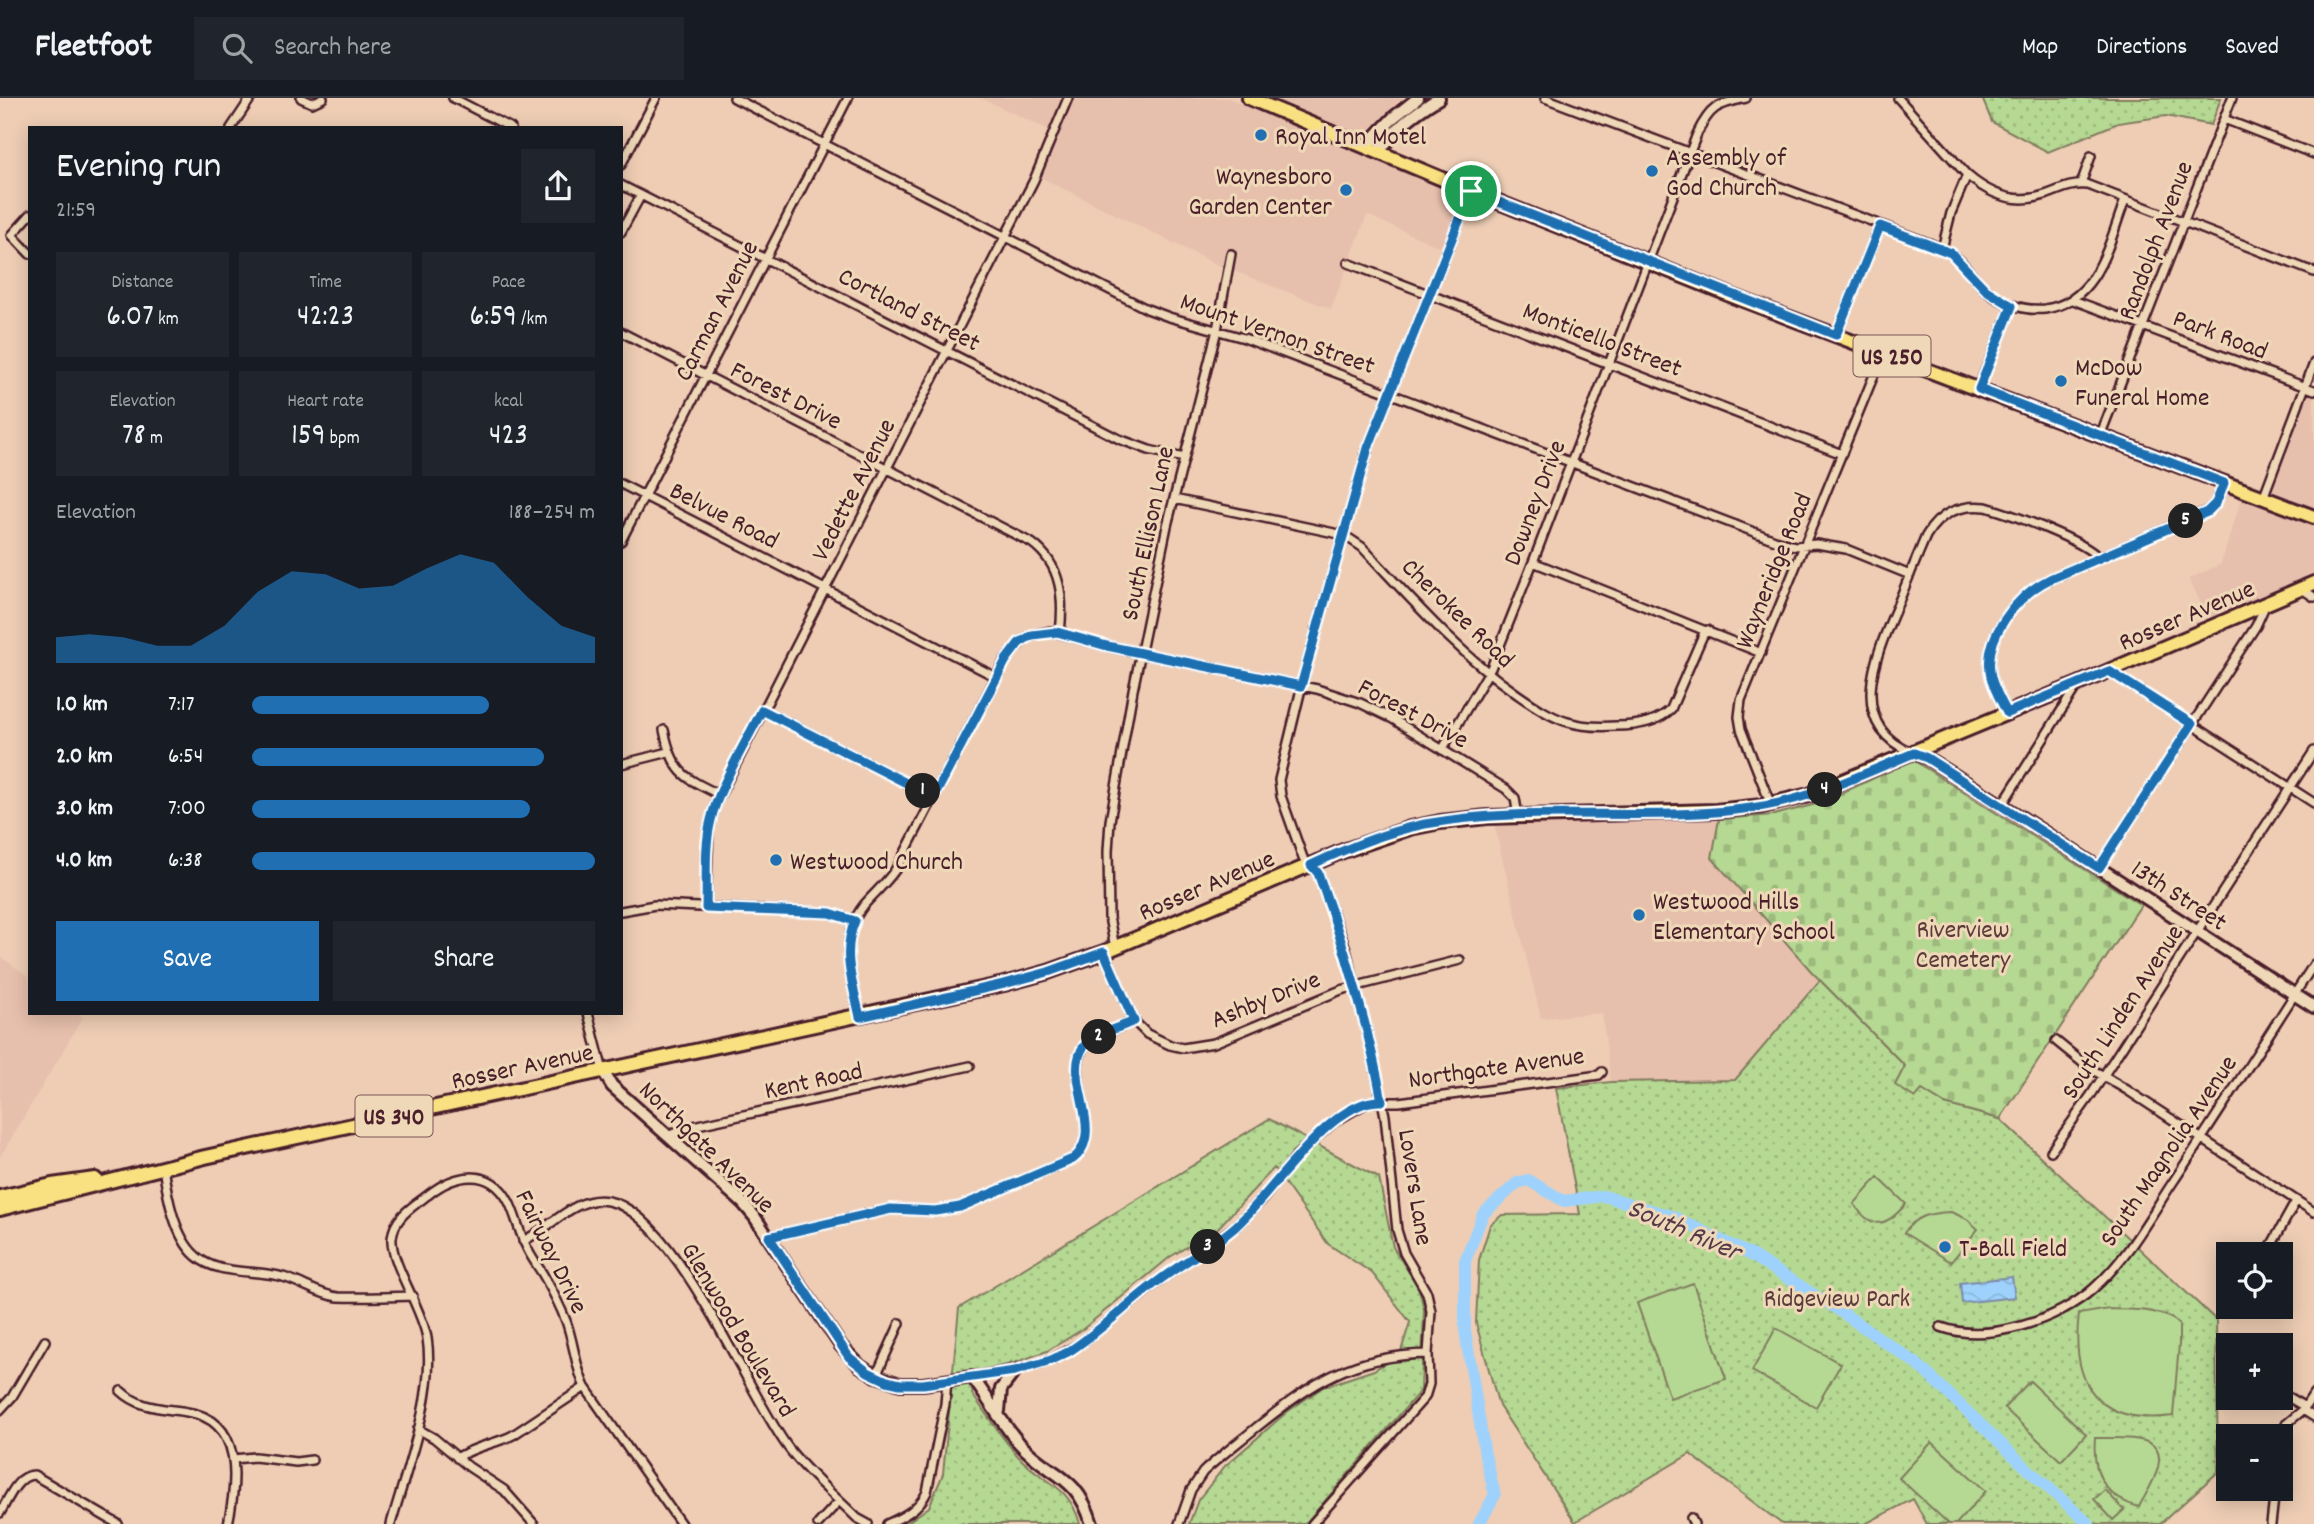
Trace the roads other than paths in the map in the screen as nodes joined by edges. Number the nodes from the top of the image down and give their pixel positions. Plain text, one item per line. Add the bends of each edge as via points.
1 (251, 98) edge
2 (301, 98) edge
3 (323, 98) edge
4 (453, 98) edge
5 (656, 98) edge
6 (734, 98) edge
7 (848, 98) edge
8 (1068, 98) edge
9 (1249, 98) edge
10 (1418, 98) edge
11 (1439, 98) edge
12 (1545, 98) edge
13 (1746, 98) edge
14 (1898, 98) edge
15 (2232, 98) edge
16 (1270, 102) edge
17 (2224, 119) junction
18 (232, 126) edge
19 (507, 126) edge
20 (824, 144) junction
21 (1365, 147) junction
22 (1379, 153) junction
23 (1690, 153) junction
24 (2314, 154) edge
25 (2091, 156) dead end
26 (623, 161) edge
27 (1967, 175) junction
28 (2081, 184) junction
29 (623, 186) edge
30 (1471, 191) junction
31 (641, 195) junction
32 (2125, 200) junction
33 (28, 217) edge
34 (2183, 222) junction
35 (1880, 226) junction
36 (623, 228) edge
37 (1005, 237) junction
38 (1942, 249) junction
39 (28, 252) edge
40 (1231, 254) dead end
41 (766, 258) junction
42 (1648, 262) junction
43 (1349, 263) dead end
44 (2314, 272) edge
45 (1431, 295) junction
46 (2073, 300) junction
47 (2012, 306) junction
48 (2143, 326) junction
49 (1217, 330) junction
50 (623, 333) edge
51 (1836, 335) junction
52 (946, 350) junction
53 (1883, 353) junction
54 (1609, 363) junction
55 (2314, 363) edge
56 (706, 376) junction
57 (2305, 387) junction
58 (1979, 389) junction
59 (2314, 390) edge
60 (1390, 394) junction
61 (2100, 436) junction
62 (1842, 454) junction
63 (1184, 458) junction
64 (1571, 463) junction
65 (886, 468) junction
66 (2224, 483) junction
67 (623, 485) edge
68 (645, 496) junction
69 (2263, 498) junction
70 (1174, 499) junction
71 (2314, 517) edge
72 (1344, 536) junction
73 (623, 537) edge
74 (1805, 545) junction
75 (2099, 558) junction
76 (1533, 562) junction
77 (1910, 575) junction
78 (2308, 586) edge
79 (825, 589) junction
80 (2314, 597) edge
81 (2266, 605) junction
82 (1708, 630) junction
83 (1060, 633) junction
84 (1142, 653) junction
85 (1761, 653) junction
86 (2109, 671) junction
87 (1488, 674) junction
88 (996, 677) junction
89 (2078, 684) junction
90 (1301, 686) junction
91 (762, 710) junction
92 (2007, 713) junction
93 (2192, 724) junction
94 (664, 730) dead end
95 (1442, 750) junction
96 (2314, 751) edge
97 (669, 752) junction
98 (1914, 753) junction
99 (623, 764) edge
100 (2291, 788) junction
101 (720, 795) junction
102 (934, 797) junction
103 (2314, 803) edge
104 (1771, 805) junction
105 (2002, 805) junction
106 (1518, 816) junction
107 (1311, 865) junction
108 (2099, 868) junction
109 (706, 908) junction
110 (623, 911) edge
111 (855, 921) junction
112 (2198, 932) junction
113 (1110, 950) junction
114 (1460, 960) dead end
115 (2314, 964) edge
116 (1356, 985) junction
117 (2294, 995) junction
118 (2314, 1007) edge
119 (588, 1015) edge
120 (860, 1017) junction
121 (1134, 1021) junction
122 (2056, 1041) dead end
123 (970, 1066) dead end
124 (603, 1071) junction
125 (1602, 1072) dead end
126 (2103, 1076) junction
127 (1382, 1101) junction
128 (667, 1136) junction
129 (2201, 1140) junction
130 (2051, 1151) dead end
131 (163, 1167) junction
132 (133, 1174) junction
133 (0, 1197) edge
134 (2296, 1200) junction
135 (0, 1209) edge
136 (2314, 1212) edge
137 (769, 1237) junction
138 (523, 1241) junction
139 (2273, 1242) edge
140 (413, 1296) junction
141 (900, 1323) dead end
142 (1941, 1327) dead end
143 (45, 1341) dead end
144 (1427, 1353) junction
145 (1015, 1371) junction
146 (876, 1376) junction
147 (972, 1377) junction
148 (947, 1381) junction
149 (585, 1387) junction
150 (121, 1391) dead end
151 (2314, 1393) edge
152 (2293, 1400) edge
153 (2304, 1408) junction
154 (0, 1410) edge
155 (999, 1414) junction
156 (2314, 1417) edge
157 (2286, 1424) edge
158 (418, 1429) junction
159 (457, 1458) junction
160 (233, 1459) junction
161 (312, 1460) dead end
162 (839, 1501) junction
163 (2274, 1501) edge
164 (0, 1513) edge
165 (113, 1523) edge
166 (228, 1524) edge
167 (391, 1524) edge
168 (534, 1524) edge
169 (681, 1524) edge
170 (818, 1524) edge
171 (868, 1524) edge
172 (887, 1524) edge
173 (1092, 1524) edge
174 (1179, 1524) edge
175 (1312, 1524) edge
176 (2271, 1524) edge

1 - 18 street
2 - 3 street via 312,103
4 - 19 street
5 - 26 street
6 - 20 street, Mount Vernon Street
7 - 20 street, Carman Avenue
8 - 37 street, Vedette Avenue
9 - 16 main road, US 250
10 - 21 street
11 - 22 street via 1402,124
12 - 23 street
13 - 23 street, Downey Drive via 1719,105 1705,116
14 - 27 street
15 - 17 street, Randolph Avenue
16 - 21 main road, US 250
17 - 24 street
17 - 34 street, Randolph Avenue
20 - 37 street, Mount Vernon Street
20 - 41 street, Carman Avenue
21 - 22 main road, US 250
22 - 30 main road, US 250
23 - 35 street
23 - 42 street, Downey Drive
25 - 28 street
27 - 28 street via 1993,193 2015,198
27 - 38 street
28 - 32 street
29 - 31 street, Cortland Street
30 - 42 main road, US 250
30 - 45 street, Lovers Lane
31 - 36 street
31 - 41 street, Cortland Street
32 - 34 street
32 - 46 street via 2096,274
33 - 39 street via 12,235
34 - 44 street
34 - 48 street, Randolph Avenue
35 - 38 street
35 - 51 street
37 - 49 street, Mount Vernon Street via 1147,309
37 - 52 street, Vedette Avenue
38 - 47 street via 1956,257 1986,290
40 - 49 street, South Ellison Lane
41 - 52 street, Cortland Street
41 - 56 street, Carman Avenue
42 - 51 main road, US 250
42 - 54 street, Downey Drive
43 - 45 street, Monticello Street
45 - 54 street, Monticello Street
45 - 60 street, Lovers Lane
46 - 47 street via 2047,309
46 - 48 street, Park Road
47 - 58 street
48 - 57 street, Park Road
48 - 61 street, Randolph Avenue
49 - 60 street, Mount Vernon Street
49 - 63 street, South Ellison Lane
50 - 56 street, Forest Drive
51 - 53 main road, US 250
52 - 63 street, Cortland Street via 1119,439
52 - 65 street, Vedette Avenue
53 - 58 main road, US 250
53 - 62 street, Wayneridge Road
54 - 62 street, Monticello Street
54 - 64 street, Downey Drive
55 - 57 street
56 - 65 street, Forest Drive
56 - 68 street, Carman Avenue
57 - 59 street, Park Road
57 - 69 street
58 - 61 main road, US 250
60 - 64 street, Mount Vernon Street
60 - 72 street, Lovers Lane via 1368,448
61 - 66 main road, US 250
62 - 74 street, Wayneridge Road
63 - 70 street, South Ellison Lane
64 - 74 street, Mount Vernon Street via 1775,540
64 - 76 street, Downey Drive
65 - 79 street, Vedette Avenue
65 - 83 street, Forest Drive via 1039,547 1058,576
66 - 69 main road, US 250
66 - 75 street via 2207,512
67 - 68 street, Belvue Road
68 - 73 street, Carman Avenue
68 - 79 street, Belvue Road
69 - 71 main road, US 250
70 - 72 street, Cherokee Road
70 - 84 street, South Ellison Lane
72 - 87 street, Cherokee Road via 1362,547
72 - 90 street, Lovers Lane
74 - 77 street, Mount Vernon Street via 1846,549
74 - 85 street, Wayneridge Road
75 - 77 street via 2059,534 1994,509 1969,506 1952,511 1931,527
75 - 92 street via 2036,587 2006,618 1990,664
76 - 82 street
76 - 87 street, Downey Drive
77 - 98 street via 1877,655 1871,697 1884,732
78 - 80 street
78 - 81 main road, Rosser Avenue / US 340
79 - 88 street, Belvue Road
79 - 91 street, Vedette Avenue
81 - 86 main road, Rosser Avenue / US 340
81 - 93 street
82 - 85 street
82 - 87 street, Cherokee Road via 1671,709 1637,725 1569,723
83 - 84 street, Forest Drive
83 - 88 street via 1042,632 1024,639
84 - 90 street, Forest Drive
84 - 113 street, South Ellison Lane via 1108,839
85 - 104 street, Wayneridge Road via 1741,700 1739,718
86 - 89 main road, Rosser Avenue / US 340
86 - 93 street
87 - 95 street, Downey Drive
88 - 102 street
89 - 92 main road, Rosser Avenue / US 340
89 - 105 street
90 - 95 street, Forest Drive via 1378,711
90 - 107 street, Lovers Lane via 1280,772 1280,790 1303,858
91 - 101 street, Vedette Avenue
91 - 102 street
92 - 98 main road, Rosser Avenue / US 340
93 - 100 street
93 - 108 street
94 - 97 street
95 - 106 street, Forest Drive via 1512,794
96 - 100 street, South Linden Avenue
97 - 99 street
97 - 101 street via 684,776
98 - 104 main road, Rosser Avenue / US 340 via 1821,792
98 - 105 street, 13th Street
100 - 103 street
100 - 112 street, South Linden Avenue
101 - 109 street, Vedette Avenue via 709,829
102 - 111 street via 894,872
104 - 106 main road, Rosser Avenue / US 340 via 1700,812
105 - 108 street, 13th Street
106 - 107 main road, Rosser Avenue / US 340 via 1424,825 1364,842
107 - 113 main road, Rosser Avenue / US 340
107 - 116 street, Lovers Lane via 1318,873
108 - 112 street, 13th Street
109 - 110 street via 654,905
109 - 111 street via 830,913
111 - 120 street via 848,958
112 - 117 street, 13th Street
112 - 126 street, South Linden Avenue
113 - 120 main road, Rosser Avenue / US 340 via 1015,981
113 - 121 street, South Ellison Lane
114 - 116 street, Ashby Drive
115 - 117 street, South Magnolia Avenue
116 - 121 street, Ashby Drive via 1192,1048 1158,1040
116 - 127 street, Lovers Lane
117 - 118 street, 13th Street
117 - 129 street, South Magnolia Avenue
119 - 124 street, Northgate Avenue
120 - 124 main road, Rosser Avenue / US 340
121 - 137 street via 1093,1039 1081,1053 1086,1128 1083,1149 1073,1159 960,1207 891,1209
122 - 126 street
123 - 128 street, Kent Road via 693,1126
124 - 128 street, Northgate Avenue via 612,1086
124 - 131 main road, Rosser Avenue / US 340
125 - 127 street, Northgate Avenue
126 - 129 street
126 - 130 street, South Linden Avenue
127 - 144 street, Lovers Lane via 1397,1230 1431,1311
127 - 145 street, Northgate Avenue via 1362,1104 1334,1122 1298,1154 1236,1226 1081,1343 1051,1360
128 - 137 street, Northgate Avenue via 743,1203
129 - 134 street
129 - 142 street, South Magnolia Avenue via 2133,1243 2093,1290 2059,1312 2009,1328 1964,1332
131 - 132 main road, Rosser Avenue / US 340
131 - 140 street via 177,1224 192,1251 204,1261 287,1278 337,1297
132 - 133 main road, Rosser Avenue / US 340
132 - 135 main road, Rosser Avenue / US 340
134 - 136 street
134 - 139 street
137 - 146 street, Northgate Avenue via 841,1346
138 - 140 street, Fairway Drive via 499,1188 476,1177 448,1181 406,1212 393,1234 395,1256
138 - 149 street, Fairway Drive via 567,1324
138 - 162 street, Glenwood Boulevard via 590,1202 620,1204 635,1214 695,1286 786,1446
140 - 158 street, Fairway Drive via 424,1323 428,1351
141 - 146 street
143 - 154 street
144 - 174 street via 1371,1361 1308,1387 1203,1472
144 - 175 street, Lovers Lane via 1425,1396
145 - 147 street, Northgate Avenue
145 - 155 street via 1001,1389
146 - 148 street, Northgate Avenue via 911,1385
147 - 148 street, Northgate Avenue
147 - 155 street
148 - 172 street via 927,1492 913,1511
149 - 159 street via 513,1435
149 - 169 street, Fairway Drive
150 - 160 street via 144,1406 207,1418 226,1437
151 - 153 street
152 - 153 street
153 - 156 street
153 - 157 street
155 - 173 street via 1024,1448 1071,1483
158 - 159 street
158 - 167 street, Fairway Drive
159 - 168 street via 504,1490
160 - 161 street
160 - 166 street
162 - 170 street
162 - 171 street, Glenwood Boulevard
163 - 176 street
164 - 165 street via 22,1479 34,1475

